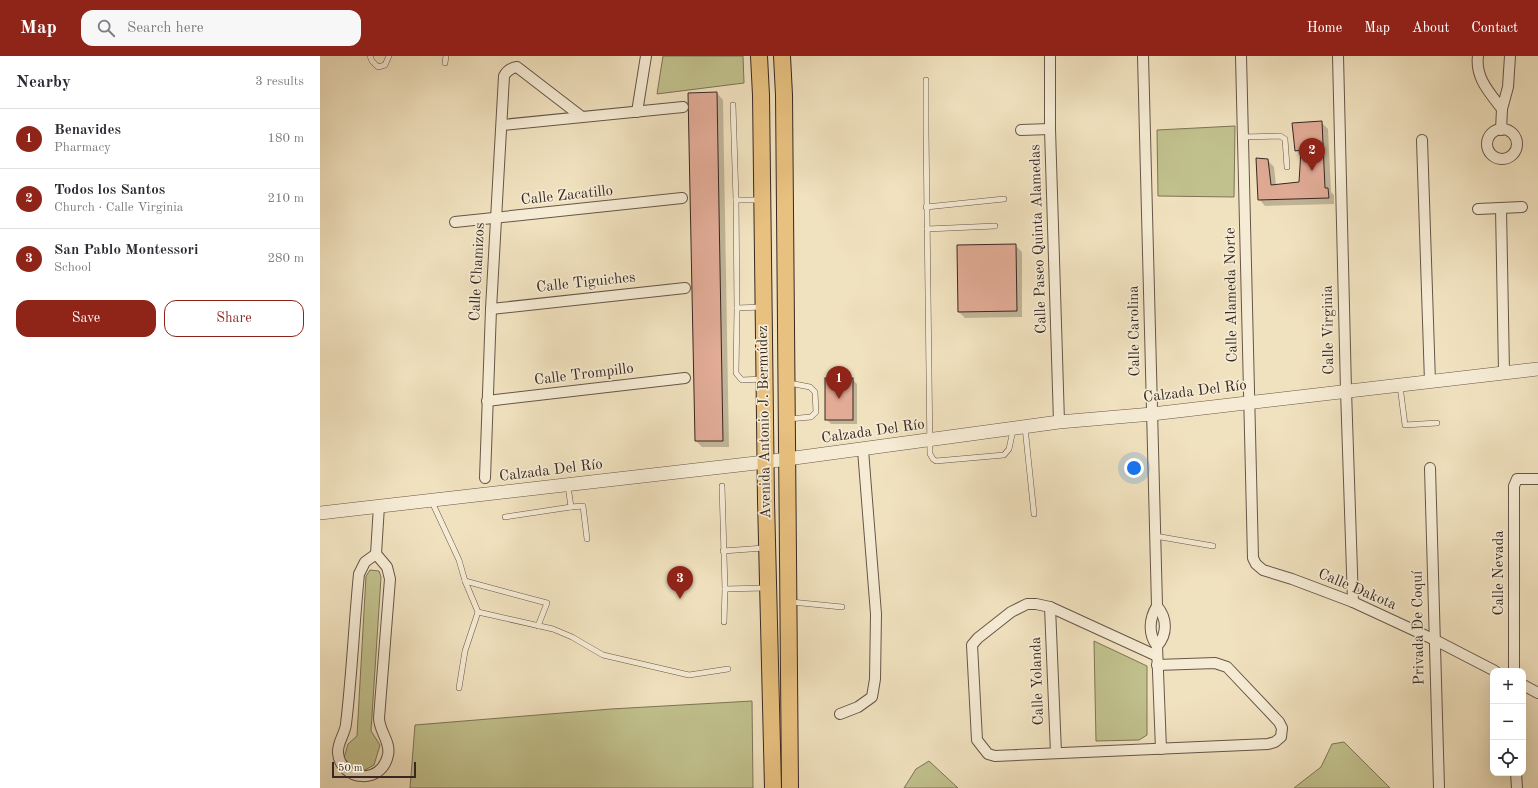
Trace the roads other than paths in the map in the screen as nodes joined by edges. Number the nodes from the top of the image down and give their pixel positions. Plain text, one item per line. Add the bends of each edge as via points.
1 (370, 56) edge
2 (388, 56) edge
3 (446, 56) edge
4 (646, 56) edge
5 (759, 56) edge
6 (782, 56) edge
7 (1050, 56) edge
8 (1143, 56) edge
9 (1241, 56) edge
10 (1338, 56) edge
11 (1478, 56) edge
12 (1510, 56) edge
13 (445, 63) dead end
14 (926, 80) dead end
15 (733, 105) dead end
16 (683, 107) dead end
17 (1502, 109) junction
18 (637, 112) junction
19 (582, 117) junction
20 (502, 125) junction
21 (1050, 129) junction
22 (1021, 130) dead end
23 (1501, 130) dead end
24 (1243, 137) junction
25 (1422, 140) dead end
26 (1287, 167) dead end
27 (682, 198) dead end
28 (1004, 199) dead end
29 (736, 200) junction
30 (762, 200) junction
31 (926, 207) junction
32 (1522, 207) dead end
33 (1501, 208) junction
34 (1478, 209) dead end
35 (496, 219) junction
36 (455, 222) dead end
37 (995, 226) dead end
38 (927, 229) junction
39 (685, 288) dead end
40 (763, 307) junction
41 (737, 308) junction
42 (491, 309) junction
43 (1538, 369) edge
44 (1504, 372) junction
45 (685, 378) dead end
46 (764, 379) junction
47 (786, 382) junction
48 (1430, 382) junction
49 (1400, 385) junction
50 (1346, 390) junction
51 (487, 402) junction
52 (1250, 402) junction
53 (1152, 414) junction
54 (787, 420) junction
55 (1059, 422) junction
56 (1437, 423) dead end
57 (1019, 428) junction
58 (930, 440) junction
59 (863, 450) junction
60 (786, 459) junction
61 (765, 462) junction
62 (1430, 468) dead end
63 (485, 478) dead end
64 (1538, 479) edge
65 (568, 484) junction
66 (722, 486) dead end
67 (432, 501) junction
68 (379, 506) junction
69 (571, 508) junction
70 (320, 513) edge
71 (1034, 514) dead end
72 (504, 517) dead end
73 (1155, 536) junction
74 (587, 539) dead end
75 (1213, 546) dead end
76 (767, 548) junction
77 (724, 552) junction
78 (376, 554) junction
79 (1253, 558) joint
80 (465, 581) junction
81 (768, 588) junction
82 (725, 589) junction
83 (788, 602) junction
84 (1353, 602) junction
85 (842, 606) dead end
86 (1156, 606) junction
87 (1050, 607) junction
88 (478, 612) junction
89 (724, 622) dead end
90 (538, 626) junction
91 (1435, 640) junction
92 (1157, 656) junction
93 (1490, 668) edge
94 (1514, 668) edge
95 (728, 669) dead end
96 (1526, 687) edge
97 (459, 688) dead end
98 (1538, 693) edge
99 (840, 714) dead end
100 (1161, 749) junction
101 (1056, 753) junction
102 (1516, 776) edge
103 (773, 788) edge
104 (790, 788) edge
105 (1439, 788) edge
106 (1517, 788) edge

1 - 2 lane via 378,67 385,65
3 - 13 lane
4 - 18 street
5 - 30 main road, Avenida Antonio J. Bermúdez
6 - 47 main road, Avenida Antonio J. Bermúdez
7 - 21 street, Calle Paseo Quinta Alamedas
8 - 53 street, Calle Carolina
9 - 24 street, Calle Alameda Norte
10 - 50 street, Calle Virginia
11 - 17 street via 1480,78
12 - 17 street via 1508,87
14 - 31 lane
15 - 29 lane
16 - 18 street
17 - 23 street
18 - 19 street
19 - 20 street
19 - 20 street, Calle Chamizos via 517,67 509,69 504,76
20 - 35 street, Calle Chamizos
21 - 22 street
21 - 55 street, Calle Paseo Quinta Alamedas
24 - 26 lane via 1280,136 1285,139
24 - 52 street, Calle Alameda Norte
25 - 48 street
27 - 35 street, Calle Zacatillo
28 - 31 lane
29 - 30 lane
29 - 41 lane
30 - 40 main road, Avenida Antonio J. Bermúdez
31 - 38 lane
32 - 33 street
33 - 34 street
33 - 44 street
35 - 36 street, Calle Zacatillo
35 - 42 street, Calle Chamizos
37 - 38 lane
38 - 58 lane
39 - 42 street, Calle Tiguiches
40 - 41 lane
40 - 46 main road, Avenida Antonio J. Bermúdez
41 - 46 lane via 736,373 742,380
42 - 51 street, Calle Chamizos
43 - 44 street, Calzada Del Río
44 - 48 street, Calzada Del Río
45 - 51 street, Calle Trompillo
46 - 61 main road, Avenida Antonio J. Bermúdez
47 - 54 main road, Avenida Antonio J. Bermúdez
47 - 54 lane via 810,387 815,392 816,412 811,417
48 - 49 street, Calzada Del Río
49 - 50 street, Calzada Del Río
49 - 56 lane via 1405,425
50 - 52 street, Calzada Del Río
50 - 84 street, Calle Virginia
51 - 63 street, Calle Chamizos
52 - 53 street, Calzada Del Río
52 - 79 street, Calle Alameda Norte
53 - 55 street, Calzada Del Río
53 - 73 street, Calle Carolina
54 - 60 main road, Avenida Antonio J. Bermúdez
55 - 57 street, Calzada Del Río
57 - 58 street, Calzada Del Río
57 - 58 lane via 1012,436 1009,450 1004,455 936,461 930,454
57 - 71 lane
58 - 59 street, Calzada Del Río
59 - 60 street, Calzada Del Río
59 - 99 street via 876,614 875,679 872,697 858,707
60 - 61 street, Calzada Del Río
60 - 83 main road, Avenida Antonio J. Bermúdez
61 - 65 street, Calzada Del Río
61 - 76 main road, Avenida Antonio J. Bermúdez
62 - 91 street, Privada De Coquí
64 - 94 street, Calle Nevada via 1520,478 1515,481
65 - 67 street, Calzada Del Río
65 - 69 lane
66 - 77 lane
67 - 68 street, Calzada Del Río
67 - 80 lane via 459,560
68 - 70 street, Calzada Del Río
68 - 78 street
69 - 72 lane
69 - 74 lane via 583,506
73 - 75 lane
73 - 86 street, Calle Carolina
76 - 77 lane
76 - 81 main road, Avenida Antonio J. Bermúdez
77 - 82 lane
78 - 78 street via 365,562 359,574 346,726 338,752 339,759 347,771 360,776 376,774 386,764 388,755 379,718 390,579 387,567
79 - 84 street, Calle Dakota via 1263,570
80 - 88 lane
80 - 90 lane via 547,603
81 - 82 lane
81 - 103 main road, Avenida Antonio J. Bermúdez
82 - 89 lane
83 - 85 lane
83 - 104 main road, Avenida Antonio J. Bermúdez
84 - 91 street, Calle Dakota
86 - 92 street, Calle Carolina via 1150,625
86 - 92 street, Calle Carolina via 1165,622
87 - 92 street
87 - 101 street, Calle Yolanda
87 - 101 street via 1027,604 1019,607 973,642 971,648 977,737 982,748 995,756
88 - 90 lane
88 - 97 lane via 465,651
90 - 95 lane via 572,637 603,655 689,675
91 - 93 street, Calle Dakota
91 - 105 street, Privada De Coquí
92 - 100 street, Calle Carolina
92 - 100 street via 1215,663 1227,667 1282,728 1281,736 1271,744
96 - 98 street
100 - 101 street
102 - 106 street

